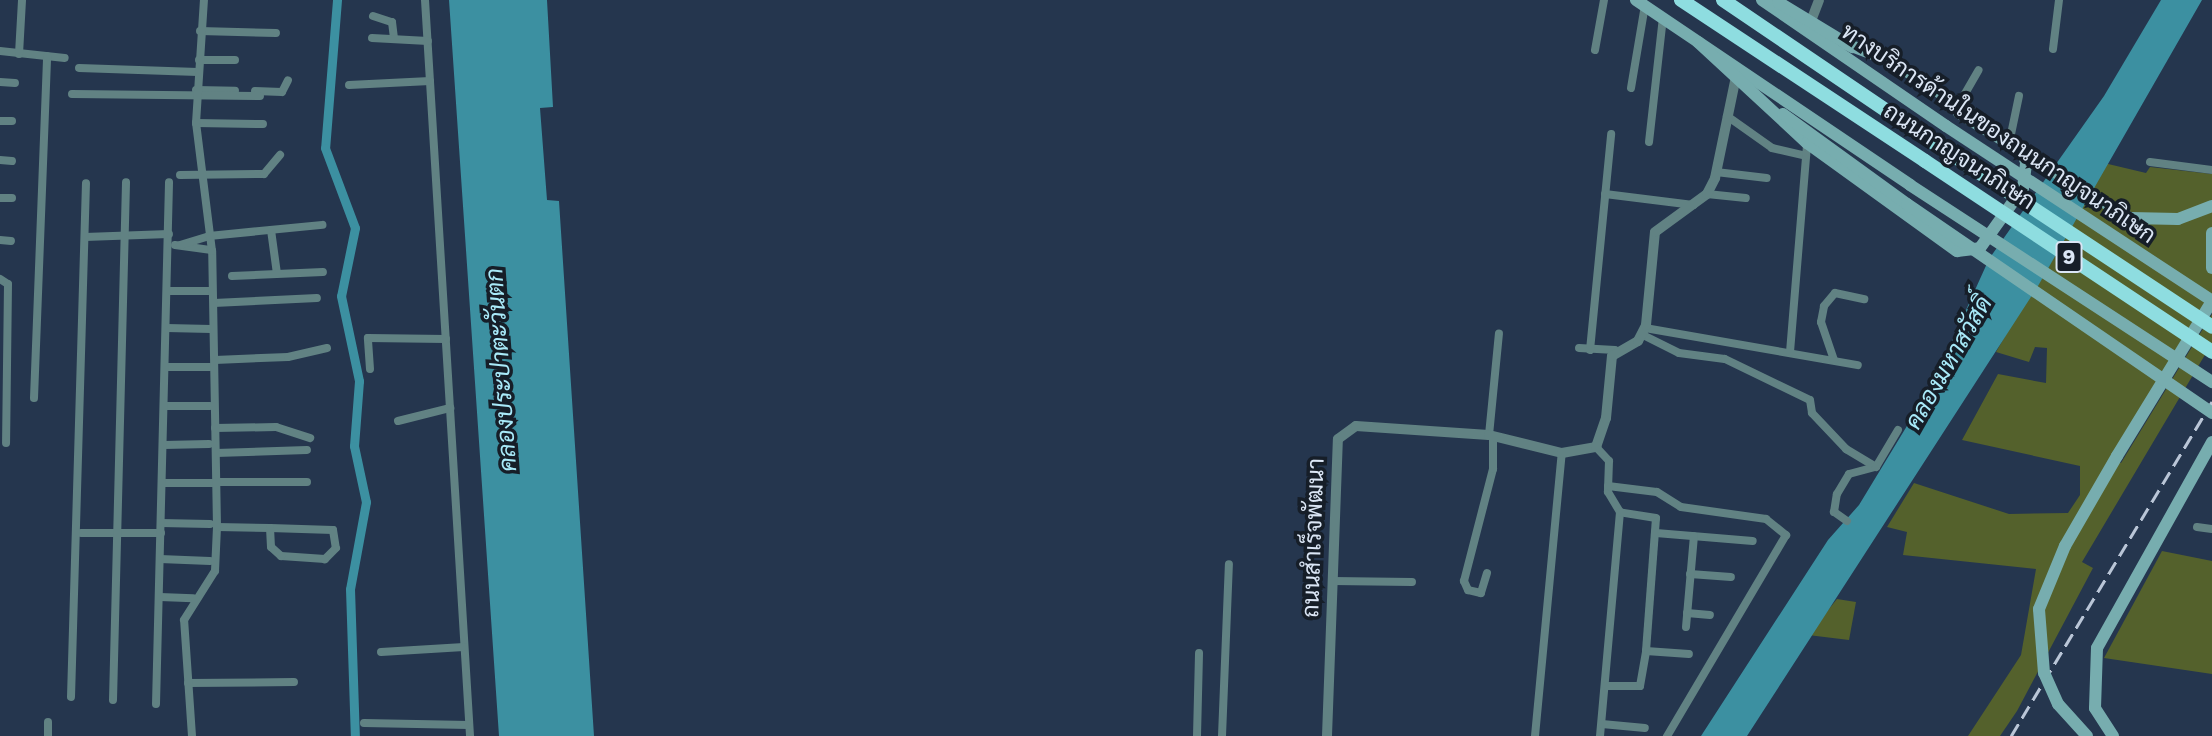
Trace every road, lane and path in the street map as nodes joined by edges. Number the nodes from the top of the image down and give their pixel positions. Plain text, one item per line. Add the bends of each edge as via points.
1 (22, 0) edge
2 (204, 0) edge
3 (425, 0) edge
4 (1604, 0) edge
5 (1681, 0) edge
6 (1723, 0) edge
7 (1762, 0) edge
8 (1775, 0) edge
9 (1819, 0) edge
10 (2059, 0) edge
11 (1640, 3) edge
12 (373, 16) dead end
13 (1663, 18) junction
14 (1811, 21) junction
15 (200, 31) junction
16 (276, 33) dead end
17 (372, 38) dead end
18 (394, 39) junction
19 (428, 41) junction
20 (1698, 41) junction
21 (1844, 49) junction
22 (2053, 49) dead end
23 (1595, 50) dead end
24 (0, 51) edge
25 (19, 54) junction
26 (47, 57) junction
27 (65, 58) dead end
28 (199, 60) junction
29 (235, 61) dead end
30 (79, 68) dead end
31 (1979, 70) dead end
32 (198, 72) junction
33 (288, 80) dead end
34 (430, 81) junction
35 (1735, 81) junction
36 (0, 82) edge
37 (15, 83) dead end
38 (349, 85) dead end
39 (1631, 89) dead end
40 (196, 93) junction
41 (72, 94) dead end
42 (260, 96) dead end
43 (2019, 96) dead end
44 (1764, 104) junction
45 (1959, 109) junction
46 (1727, 116) junction
47 (0, 121) edge
48 (12, 121) dead end
49 (196, 123) junction
50 (263, 124) dead end
51 (1611, 134) dead end
52 (2011, 139) junction
53 (1649, 142) dead end
54 (1806, 149) junction
55 (280, 155) dead end
56 (0, 160) edge
57 (12, 161) dead end
58 (2150, 162) dead end
59 (2212, 170) edge
60 (1716, 172) junction
61 (198, 174) junction
62 (180, 175) dead end
63 (1767, 178) dead end
64 (126, 182) dead end
65 (169, 182) dead end
66 (86, 183) dead end
67 (1605, 194) junction
68 (1707, 194) junction
69 (0, 198) edge
70 (12, 198) dead end
71 (1746, 198) dead end
72 (1693, 205) junction
73 (2212, 206) edge
74 (322, 225) dead end
75 (271, 230) junction
76 (169, 233) junction
77 (2212, 233) edge
78 (126, 235) junction
79 (209, 236) junction
80 (85, 237) junction
81 (0, 240) edge
82 (12, 241) dead end
83 (169, 245) junction
84 (180, 245) junction
85 (212, 250) junction
86 (2212, 268) edge
87 (323, 272) dead end
88 (277, 274) junction
89 (232, 276) dead end
90 (0, 279) edge
91 (167, 291) junction
92 (211, 291) dead end
93 (317, 298) dead end
94 (1864, 299) dead end
95 (2212, 301) edge
96 (214, 303) junction
97 (2212, 327) edge
98 (167, 328) junction
99 (211, 328) dead end
100 (1499, 332) dead end
101 (1644, 332) junction
102 (446, 339) junction
103 (327, 348) dead end
104 (1579, 348) dead end
105 (1590, 349) junction
106 (1615, 350) junction
107 (1790, 352) junction
108 (2212, 352) edge
109 (1834, 360) junction
110 (213, 364) junction
111 (1858, 365) dead end
112 (166, 367) junction
113 (370, 369) dead end
114 (2212, 382) edge
115 (34, 398) dead end
116 (164, 405) junction
117 (209, 406) dead end
118 (450, 408) junction
119 (2212, 412) edge
120 (398, 421) dead end
121 (215, 428) junction
122 (1898, 430) dead end
123 (1491, 435) junction
124 (310, 438) dead end
125 (2212, 442) edge
126 (6, 443) dead end
127 (209, 444) dead end
128 (164, 445) junction
129 (1596, 447) junction
130 (307, 450) dead end
131 (216, 453) junction
132 (1562, 453) junction
133 (2212, 457) edge
134 (1876, 467) junction
135 (2196, 479) junction
136 (215, 482) junction
137 (307, 482) dead end
138 (163, 483) junction
139 (1608, 486) junction
140 (1620, 512) junction
141 (1847, 521) dead end
142 (162, 523) junction
143 (214, 526) junction
144 (2197, 527) dead end
145 (270, 528) junction
146 (2212, 529) edge
147 (81, 533) junction
148 (120, 533) junction
149 (161, 533) junction
150 (1656, 533) junction
151 (1694, 536) junction
152 (1753, 541) dead end
153 (160, 559) junction
154 (210, 561) dead end
155 (1229, 564) dead end
156 (1487, 573) dead end
157 (1690, 574) junction
158 (1731, 577) dead end
159 (1334, 581) junction
160 (1412, 582) dead end
161 (160, 597) junction
162 (193, 598) dead end
163 (1687, 613) junction
164 (1710, 615) dead end
165 (1686, 627) dead end
166 (464, 647) junction
167 (381, 652) dead end
168 (1646, 652) junction
169 (1199, 653) dead end
170 (1689, 654) dead end
171 (188, 682) junction
172 (294, 682) dead end
173 (1605, 686) junction
174 (71, 697) dead end
175 (113, 700) dead end
176 (156, 704) dead end
177 (48, 722) dead end
178 (364, 723) dead end
179 (1602, 724) junction
180 (469, 725) junction
181 (1644, 728) dead end
182 (48, 736) edge
183 (192, 736) edge
184 (470, 736) edge
185 (1197, 736) edge
186 (1222, 736) edge
187 (1327, 736) edge
188 (1535, 736) edge
189 (1600, 736) edge
190 (1667, 736) edge
191 (2087, 736) edge
192 (2113, 736) edge

1 - 25 street
2 - 15 street
3 - 19 street
4 - 23 street
5 - 108 highway, ถนนกาญจนาภิเษก / 9, bridge
6 - 97 highway, ถนนกาญจนาภิเษก / 9, bridge
7 - 21 main road, ทางบริการด้านในของถนนกาญจนาภิเษก
8 - 14 main road
9 - 14 street
10 - 22 street
11 - 13 main road
11 - 39 street
12 - 18 street via 392,22
13 - 20 main road
13 - 53 street
14 - 21 main road
15 - 16 street
15 - 28 street
17 - 18 street
18 - 19 street
19 - 34 street
20 - 35 main road
20 - 114 main road, bridge
21 - 45 main road
21 - 95 main road, ทางบริการด้านในของถนนกาญจนาภิเษก, bridge via 1946,126
24 - 25 street
25 - 26 street
26 - 27 street
26 - 115 street
28 - 29 street
28 - 32 street
30 - 32 street
31 - 45 street
32 - 40 street
33 - 40 street via 282,92
34 - 38 street
34 - 102 street
35 - 44 main road
35 - 46 street
36 - 37 street
40 - 41 street
40 - 42 street
40 - 49 street
43 - 52 street
44 - 54 main road
44 - 119 main road, bridge
45 - 52 main road
45 - 73 main road, bridge via 2111,211 2149,221 2178,219
46 - 54 street via 1772,148
46 - 60 street
47 - 48 street
49 - 50 street
49 - 61 street
51 - 67 street
52 - 54 main road via 2025,152 2023,188 1980,248 1957,251
54 - 107 street
55 - 61 street via 264,174
56 - 57 street
58 - 59 street
60 - 63 street
60 - 68 street
61 - 62 street
61 - 79 street
64 - 78 street
65 - 76 street
66 - 80 street
67 - 72 street
67 - 105 street
68 - 71 street
68 - 72 street
69 - 70 street
72 - 101 street via 1666,218 1655,232
74 - 75 street
75 - 79 street
75 - 88 street
76 - 78 street
76 - 83 street
77 - 86 main road
78 - 80 street
78 - 148 street
79 - 84 street
79 - 85 street
80 - 147 street
81 - 82 street
83 - 84 street
83 - 91 street
84 - 85 street
85 - 96 street
87 - 88 street
88 - 89 street
90 - 126 street via 8,284
91 - 92 street
91 - 98 street
93 - 96 street
94 - 109 street via 1835,293 1824,306 1821,322
95 - 191 main road, bridge via 2065,546 2039,609 2044,673 2058,704
96 - 110 street
98 - 99 street
98 - 112 street
100 - 123 street
101 - 106 street
101 - 107 street
101 - 134 street via 1679,353 1725,359 1810,400 1812,413 1846,449
102 - 113 street via 368,338
102 - 118 street
103 - 110 street
104 - 105 street
105 - 106 street
106 - 129 street
107 - 109 street
109 - 111 street
110 - 112 street
110 - 121 street
112 - 116 street
116 - 117 street
116 - 128 street
118 - 120 street
118 - 166 street
121 - 124 street via 276,427
121 - 131 street
122 - 134 street
123 - 132 street, ถนนสำเร็จพัฒนา
123 - 156 street via 1493,469 1464,581 1468,590 1481,593
123 - 159 street, ถนนสำเร็จพัฒนา via 1345,431 1338,439
125 - 135 main road
127 - 128 street
128 - 138 street
129 - 132 street, ถนนสำเร็จพัฒนา
129 - 139 street via 1609,461
130 - 131 street
131 - 136 street
132 - 188 street
133 - 135 main road
134 - 141 street via 1849,474 1837,494 1834,512
135 - 192 main road via 2110,617 2091,687 2095,708
136 - 137 street
136 - 138 street
136 - 143 street
138 - 142 street
139 - 140 street
139 - 190 street via 1657,492 1681,507 1766,519 1786,535
140 - 150 street via 1655,516
140 - 173 street
142 - 143 street
142 - 149 street
143 - 145 street
143 - 171 street via 215,571 184,620
144 - 146 street
145 - 145 street via 271,547 281,556 325,559 336,548 333,530
147 - 148 street
147 - 174 street
148 - 149 street
148 - 175 street
149 - 153 street
150 - 151 street
150 - 168 street
151 - 152 street
151 - 157 street
153 - 154 street
153 - 161 street
155 - 186 street
157 - 158 street
157 - 163 street
159 - 160 street
159 - 187 street, ถนนสำเร็จพัฒนา
161 - 162 street
161 - 176 street
163 - 164 street
163 - 165 street
166 - 167 street
166 - 180 street
168 - 170 street
168 - 173 street via 1640,687
169 - 185 street
171 - 172 street
171 - 183 street
173 - 179 street
177 - 182 street
178 - 180 street
179 - 181 street
179 - 189 street
180 - 184 street

